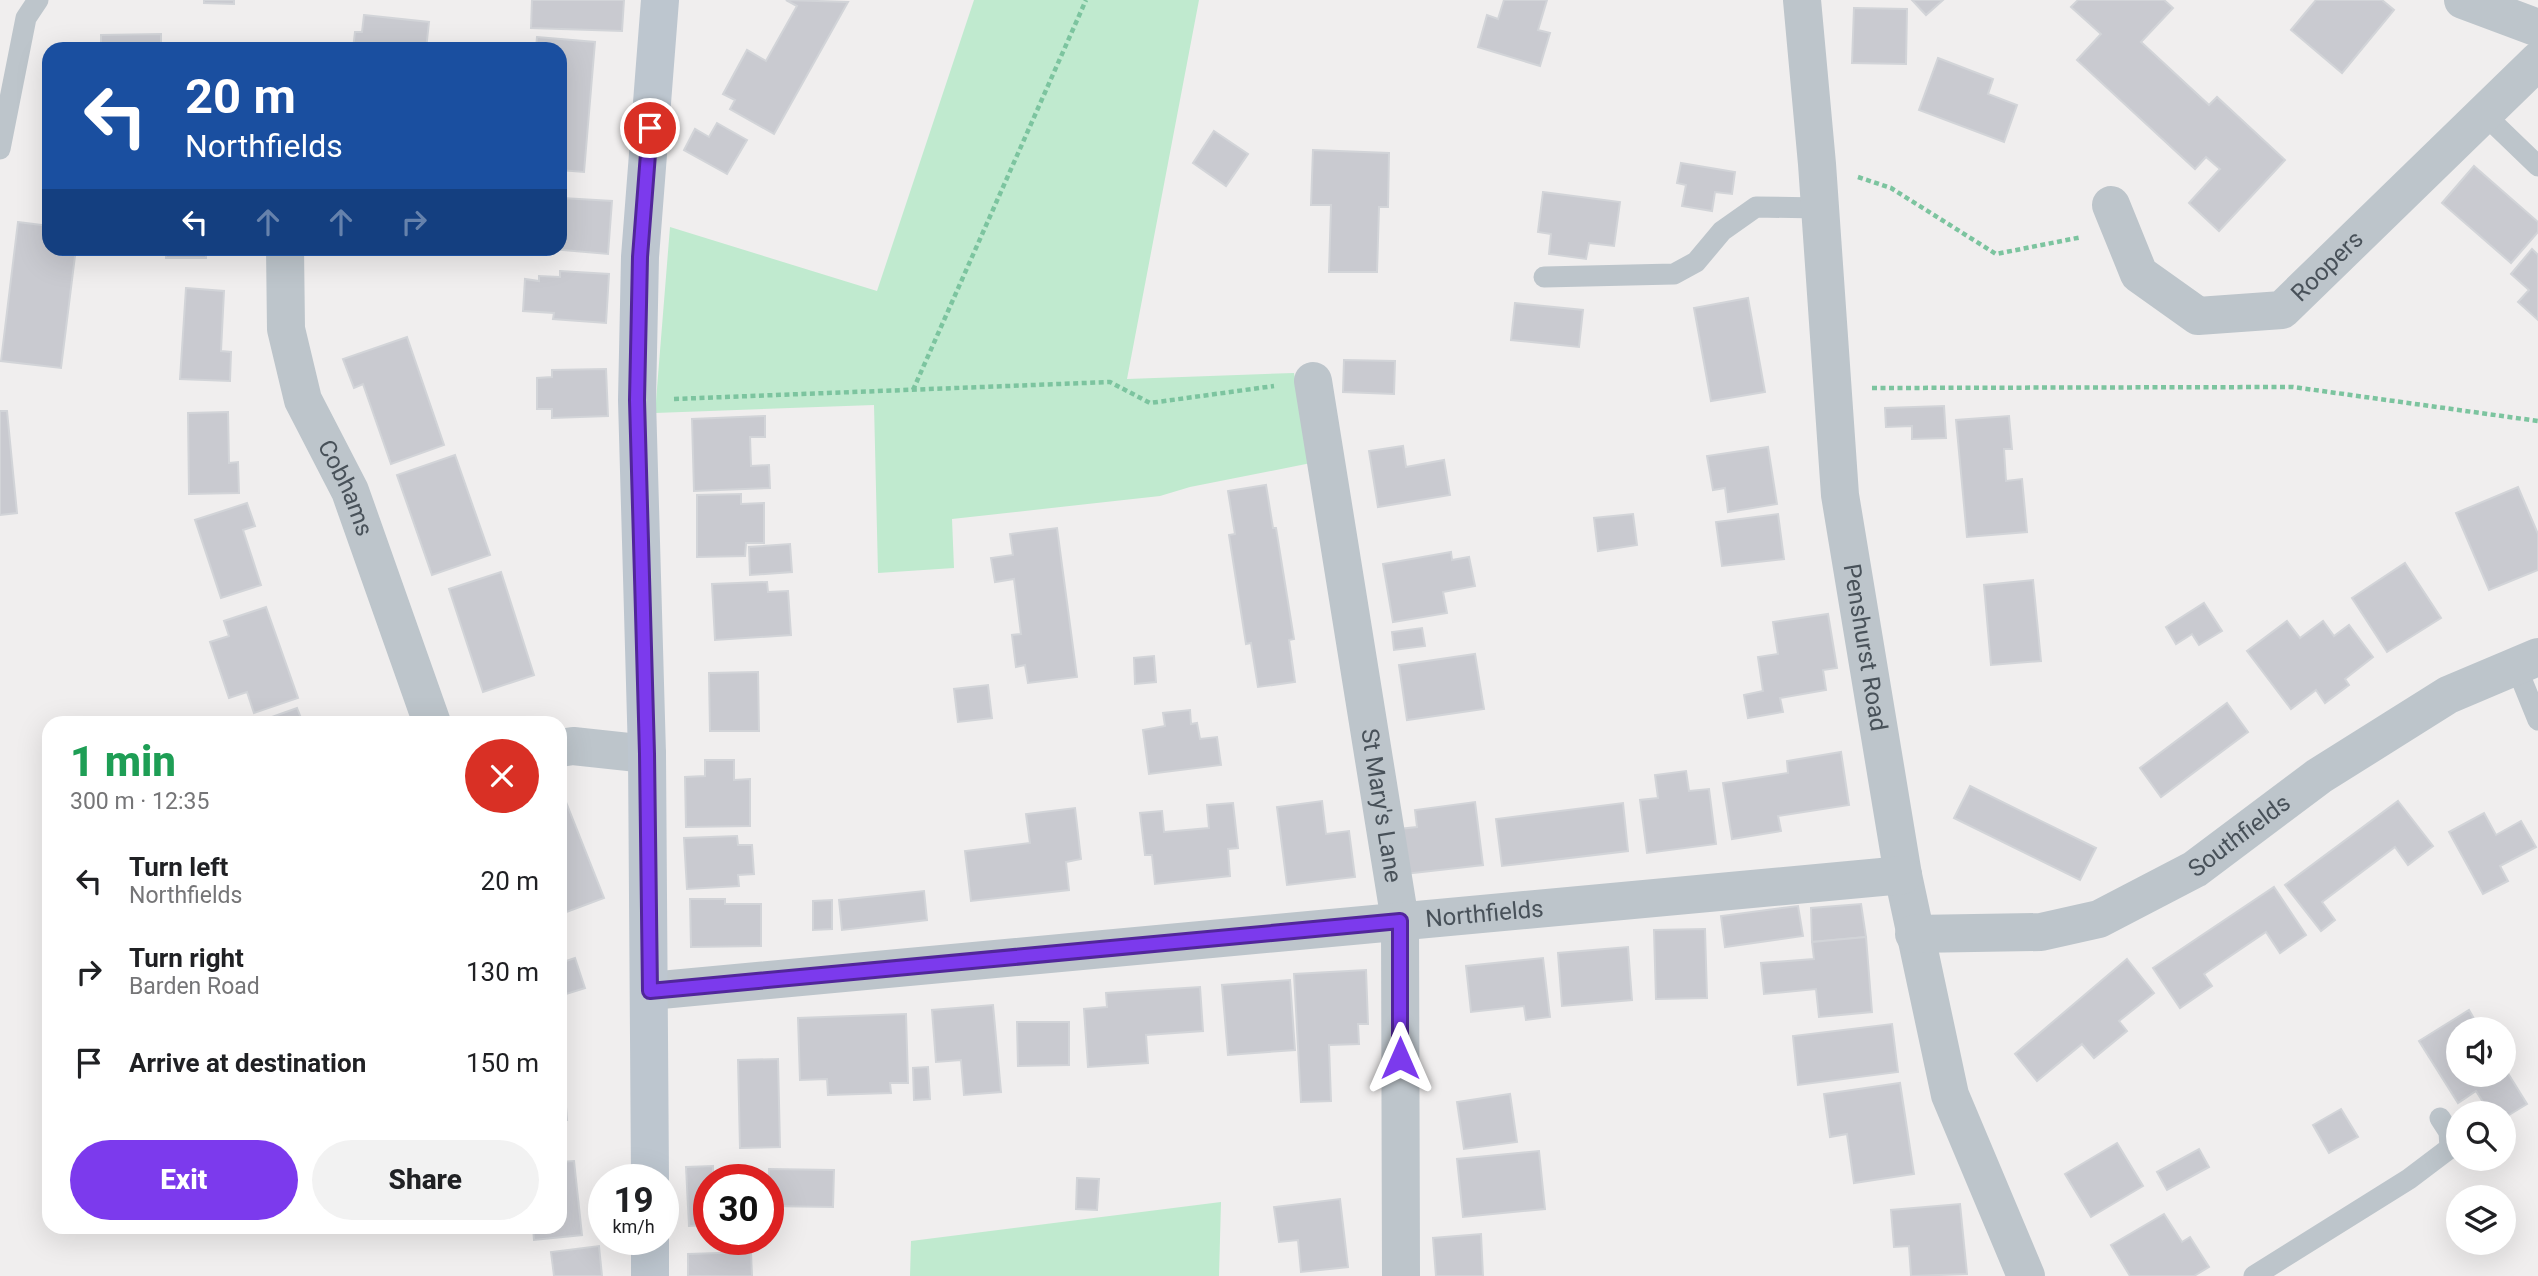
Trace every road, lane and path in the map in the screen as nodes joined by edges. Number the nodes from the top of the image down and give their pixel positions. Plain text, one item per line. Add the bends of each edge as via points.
1 (38, 0) edge
2 (660, 0) edge
3 (1086, 0) edge
4 (1802, 0) edge
5 (2463, 0) edge
6 (2538, 28) edge
7 (2538, 61) edge
8 (2484, 114) junction
9 (0, 149) edge
10 (1817, 164) junction
11 (2538, 166) edge
12 (1820, 208) junction
13 (2116, 217) joint
14 (285, 256) edge
15 (1544, 277) dead end
16 (1313, 381) joint
17 (1833, 388) junction
18 (913, 390) junction
19 (637, 400) junction
20 (2538, 421) edge
21 (2527, 662) edge
22 (430, 716) edge
23 (2538, 720) edge
24 (567, 747) edge
25 (647, 754) junction
26 (1903, 876) junction
27 (1400, 921) junction
28 (1914, 934) junction
29 (650, 991) junction
30 (2440, 1118) dead end
31 (650, 1164) edge
32 (650, 1255) edge
33 (650, 1276) edge
34 (1401, 1276) edge
35 (2026, 1276) edge
36 (2254, 1276) edge

1 - 9 lane via 26,18
2 - 19 street via 640,257
3 - 18 path
4 - 10 street, Penshurst Road
5 - 6 street
7 - 8 street, Roopers
8 - 11 lane
8 - 13 street, Roopers via 2282,310 2198,316 2139,274
10 - 12 street, Penshurst Road
10 - 13 path via 1891,188 1996,254
12 - 15 lane via 1756,207 1722,231 1696,262 1674,274
12 - 17 street, Penshurst Road
14 - 22 street, Cobhams via 286,329 303,400 350,491
16 - 18 path via 1150,403 1110,382
16 - 27 street, St Mary's Lane
17 - 20 path via 2293,387
17 - 26 street, Penshurst Road via 1840,495
18 - 19 path
19 - 25 street
21 - 23 lane
21 - 28 street, Southfields via 2448,695 2319,776 2196,870 2099,919 2041,932
24 - 25 street
25 - 29 street
26 - 27 street, Northfields
26 - 28 street, Penshurst Road
27 - 29 street, Northfields
27 - 34 street, St Mary's Lane
28 - 35 street, Penshurst Road via 1950,1095
29 - 31 street
30 - 36 lane via 2449,1132 2450,1148 2409,1179
32 - 33 street

